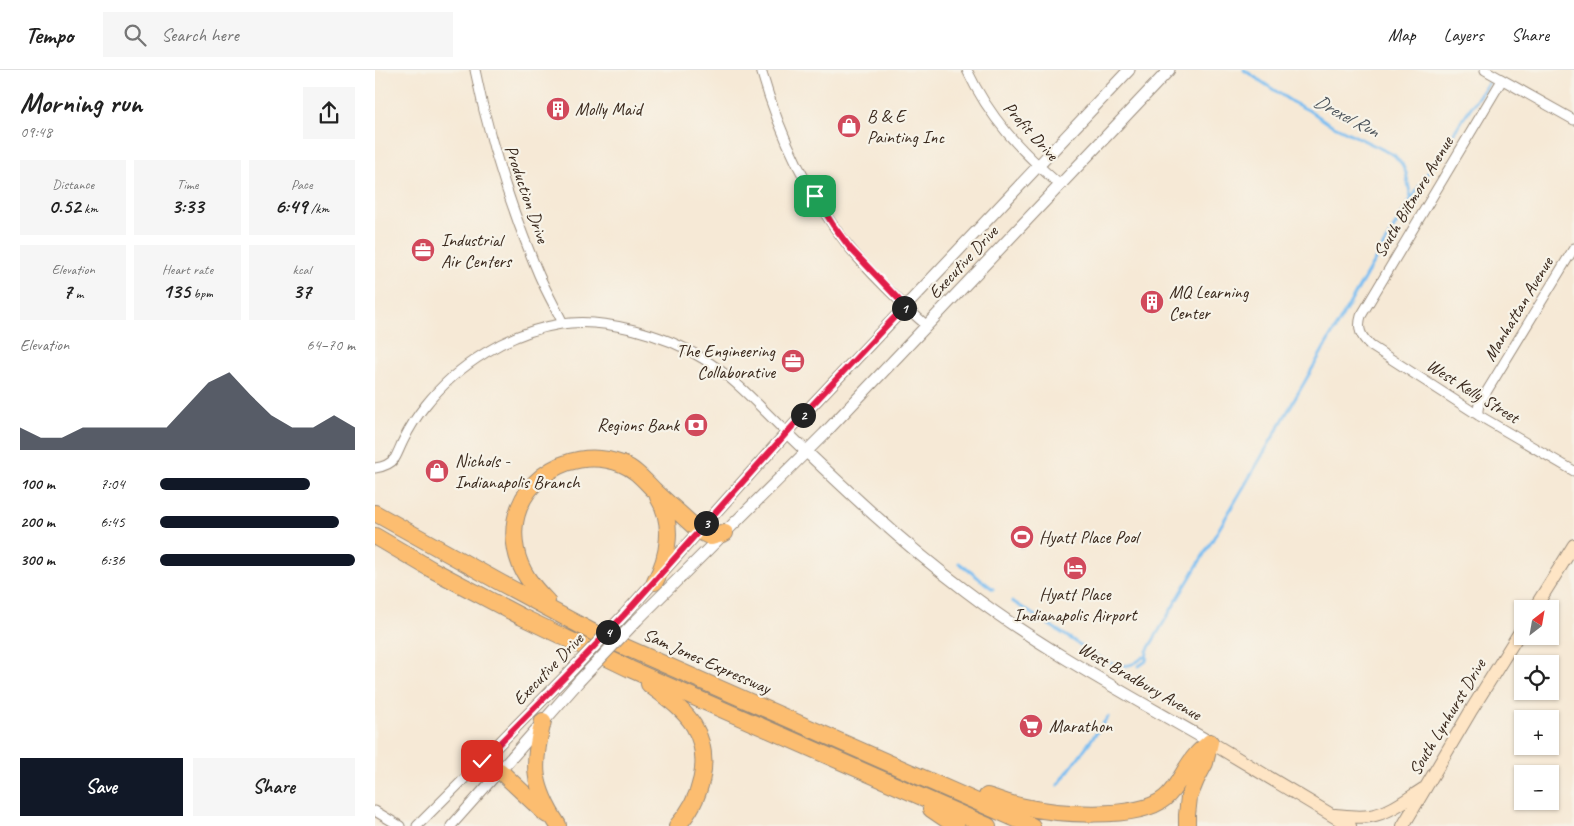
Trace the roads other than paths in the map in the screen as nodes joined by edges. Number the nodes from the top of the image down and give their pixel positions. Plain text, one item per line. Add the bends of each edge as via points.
1 (475, 70) edge
2 (761, 70) edge
3 (967, 70) edge
4 (1129, 70) edge
5 (1169, 70) edge
6 (1485, 70) edge
7 (1502, 80) junction
8 (1574, 120) edge
9 (1039, 166) junction
10 (1060, 185) junction
11 (1574, 248) edge
12 (905, 306) junction
13 (563, 323) junction
14 (927, 326) junction
15 (1361, 333) joint
16 (1478, 415) junction
17 (787, 433) junction
18 (807, 452) junction
19 (378, 468) edge
20 (1574, 471) edge
21 (655, 490) junction
22 (377, 514) edge
23 (699, 531) junction
24 (725, 534) junction
25 (375, 536) edge
26 (1574, 545) edge
27 (655, 582) junction
28 (1540, 600) edge
29 (557, 612) junction
30 (1514, 642) edge
31 (630, 669) junction
32 (543, 722) junction
33 (1210, 742) junction
34 (482, 761) junction
35 (500, 771) junction
36 (919, 776) junction
37 (889, 782) junction
38 (1425, 788) junction
39 (375, 811) edge
40 (1335, 821) edge
41 (559, 825) edge
42 (400, 826) edge
43 (417, 826) edge
44 (451, 826) edge
45 (677, 826) edge
46 (956, 826) edge
47 (988, 826) edge
48 (1032, 826) edge
49 (1187, 826) edge
50 (1350, 826) edge
51 (1403, 826) edge

1 - 13 street, Production Drive via 513,209
2 - 12 street via 772,108 811,189 850,248
3 - 9 street, Profit Drive via 996,119
4 - 9 street, Executive Drive
5 - 10 street, Executive Drive
6 - 7 street
7 - 8 street
7 - 15 street, South Biltmore Avenue via 1361,316
9 - 10 street, Profit Drive
9 - 12 street, Executive Drive
10 - 14 street, Executive Drive
11 - 16 street, Manhattan Avenue via 1479,404
12 - 14 street
12 - 17 street, Executive Drive
13 - 17 street via 626,328 677,344 721,372
13 - 19 street via 503,343 458,372 418,416 394,459
14 - 18 street, Executive Drive
15 - 16 street, West Kelly Street via 1371,346
16 - 20 street, West Kelly Street
17 - 18 street, West Bradbury Avenue
17 - 23 street, Executive Drive
18 - 24 street, Executive Drive
18 - 33 street, West Bradbury Avenue via 897,535 973,596 1057,653
21 - 23 highway
21 - 27 highway via 667,518 668,538 666,556
21 - 29 highway via 626,466 587,458 557,466 533,486 516,518 516,549 527,579
22 - 29 highway, Sam Jones Expressway
23 - 24 highway via 711,537
23 - 27 street, Executive Drive
24 - 32 street, Executive Drive, bridge via 637,620
25 - 31 highway via 522,617
26 - 28 main road
27 - 34 street, Executive Drive, bridge
29 - 36 highway, Sam Jones Expressway via 600,636
30 - 38 main road, South Lynhurst Drive
31 - 37 highway
31 - 45 highway via 676,705 694,726 699,739 703,758 700,787 691,808
32 - 35 street, Executive Drive
32 - 41 highway via 536,750 537,777 544,802
33 - 36 highway via 1196,755 1167,796 1139,810 1085,813 1032,808
33 - 40 main road, West Bradbury Avenue
33 - 49 highway via 1205,763 1189,797
34 - 35 street
34 - 43 street, Executive Drive
35 - 41 highway
35 - 44 street, Executive Drive
36 - 48 highway, Sam Jones Expressway
37 - 46 highway
37 - 47 highway
38 - 40 main road via 1377,815
38 - 51 main road, South Lynhurst Drive
39 - 42 street
40 - 50 main road, West Bradbury Avenue

